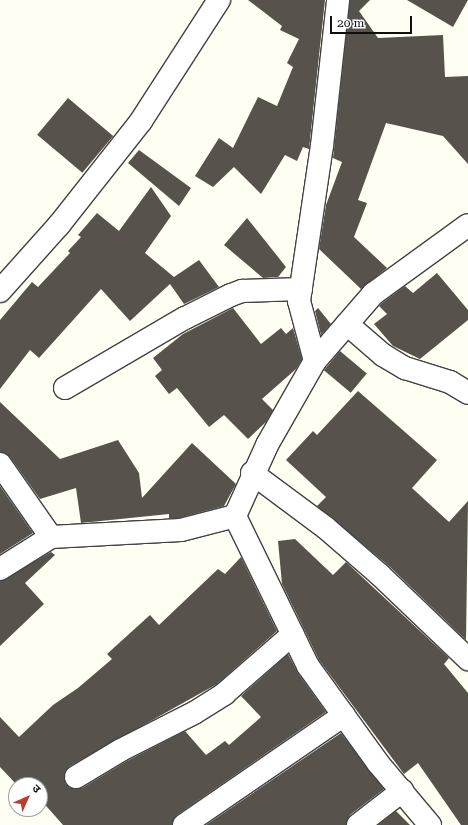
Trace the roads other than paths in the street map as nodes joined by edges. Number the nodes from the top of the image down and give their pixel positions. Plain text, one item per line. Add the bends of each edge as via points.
1 (218, 0) edge
2 (338, 0) edge
3 (468, 225) edge
4 (301, 289) junction
5 (0, 291) edge
6 (347, 324) junction
7 (315, 361) junction
8 (65, 388) dead end
9 (468, 393) edge
10 (0, 464) edge
11 (252, 473) junction
12 (235, 516) junction
13 (51, 537) junction
14 (0, 569) edge
15 (293, 634) junction
16 (468, 659) edge
17 (344, 715) junction
18 (76, 777) dead end
19 (402, 791) junction
20 (184, 825) edge
21 (358, 825) edge
22 (430, 825) edge

1 - 5 street via 141,121 59,225
2 - 4 street via 322,146
3 - 6 street via 373,294
4 - 7 street via 299,301
4 - 8 street via 242,291 231,295 185,318
6 - 7 street
6 - 9 street via 383,355 405,368 450,382
7 - 11 street
10 - 13 street
11 - 12 street
11 - 16 street via 326,528 380,575
12 - 13 street via 181,530
12 - 15 street
13 - 14 street
15 - 17 street via 308,666
15 - 18 street via 224,694
17 - 19 street via 378,763
17 - 20 street
19 - 21 street
19 - 22 street

